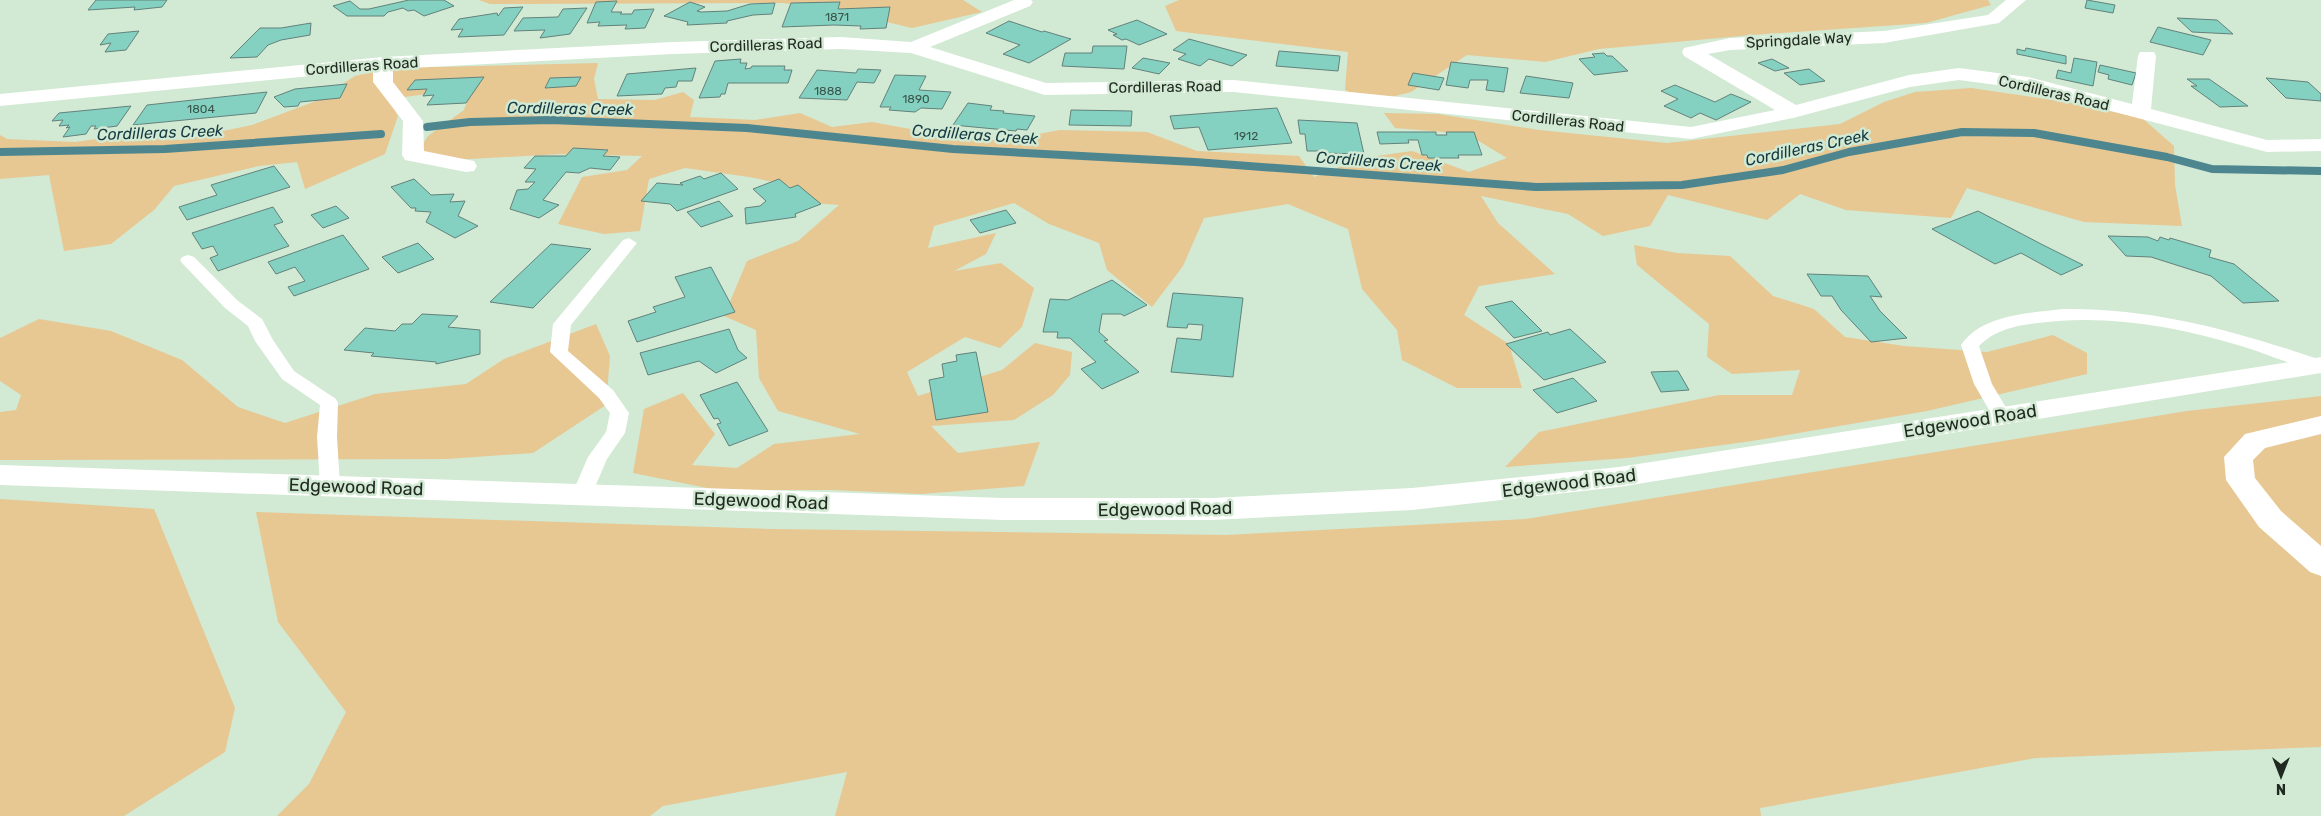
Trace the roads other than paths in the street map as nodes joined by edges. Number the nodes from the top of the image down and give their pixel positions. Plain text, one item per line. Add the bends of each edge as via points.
1 (2017, 0) edge
2 (1024, 2) dead end
3 (913, 48) junction
4 (2147, 56) dead end
5 (383, 63) junction
6 (0, 100) edge
7 (1793, 112) junction
8 (2141, 113) junction
9 (2321, 145) edge
10 (466, 166) dead end
11 (629, 243) dead end
12 (188, 260) dead end
13 (2320, 365) edge
14 (2002, 416) junction
15 (2321, 425) edge
16 (0, 475) edge
17 (330, 486) junction
18 (582, 494) junction
19 (2321, 564) edge

1 - 7 street, Springdale Way via 1993,19 1884,37 1730,44 1691,52
2 - 3 street
3 - 5 street, Cordilleras Road via 841,43 693,47
3 - 7 street, Cordilleras Road via 1045,89 1234,86 1691,133
4 - 8 street
5 - 6 street, Cordilleras Road
5 - 10 street via 383,82 413,121 413,155
7 - 8 street, Cordilleras Road via 1909,81 1959,74 2028,84
8 - 9 street, Cordilleras Road via 2267,146
11 - 18 lane via 562,324 559,352 606,394 620,413 615,434 598,457
12 - 17 lane via 231,304 256,323 264,341 288,375 329,403
13 - 14 street, Edgewood Road
13 - 14 lane via 2193,326 2091,314 2034,318 1990,328 1970,345 1983,384
14 - 18 street, Edgewood Road via 1619,477 1506,490 1316,505 1212,509 1004,509
15 - 19 street via 2255,441 2238,457 2241,480 2270,519
16 - 17 street, Edgewood Road
17 - 18 street, Edgewood Road

